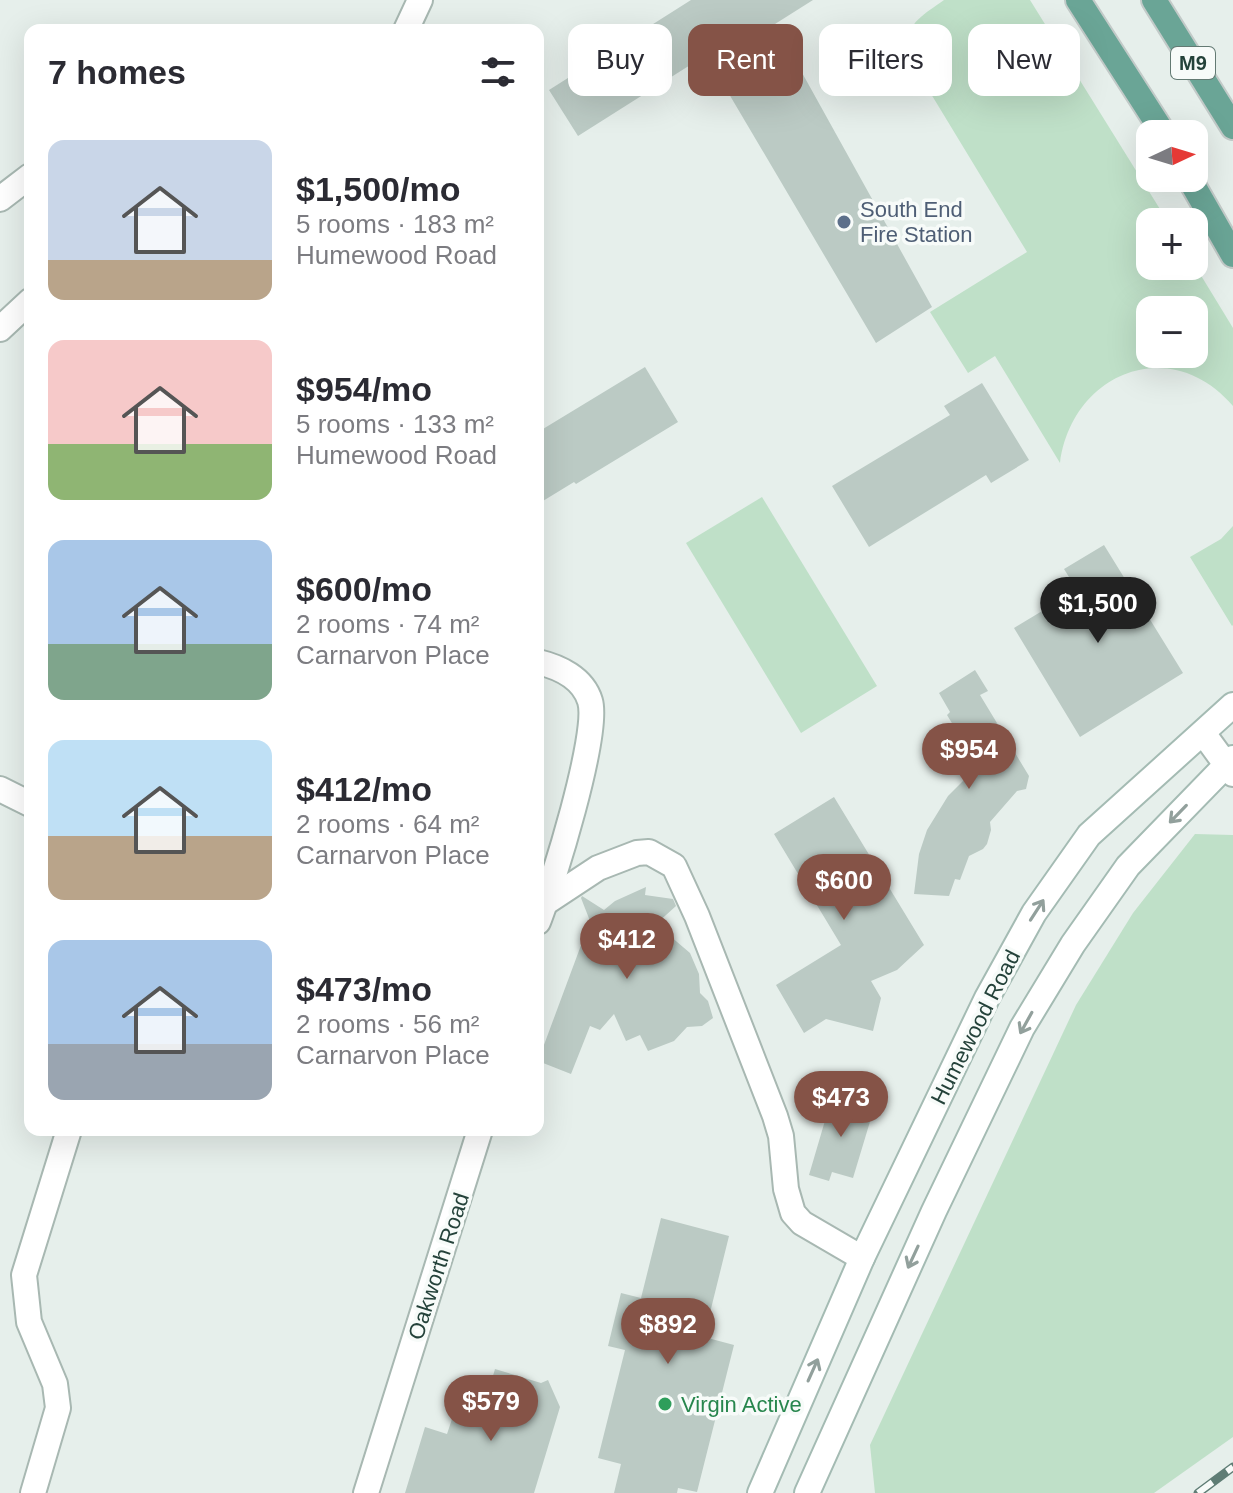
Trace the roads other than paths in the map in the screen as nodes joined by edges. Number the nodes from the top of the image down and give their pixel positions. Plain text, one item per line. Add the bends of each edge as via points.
1 (420, 0) edge
2 (1078, 0) edge
3 (1154, 0) edge
4 (409, 24) edge
5 (1155, 120) edge
6 (1233, 127) edge
7 (24, 181) edge
8 (1197, 192) edge
9 (0, 199) edge
10 (1233, 255) edge
11 (24, 307) edge
12 (0, 329) edge
13 (544, 664) edge
14 (1233, 705) edge
15 (1203, 733) junction
16 (1231, 766) edge
17 (0, 789) edge
18 (24, 801) edge
19 (544, 906) edge
20 (544, 911) edge
21 (67, 1136) edge
22 (478, 1136) edge
23 (862, 1258) junction
24 (33, 1493) edge
25 (366, 1493) edge
26 (760, 1493) edge
27 (807, 1493) edge

1 - 4 street
2 - 5 main road
3 - 6 main road, M9
7 - 9 street
8 - 10 main road
11 - 12 street
13 - 19 street via 566,671 580,683 590,700 592,724
14 - 15 street, Humewood Road
15 - 16 street
23 -> 15 street, Humewood Road via 987,998 1034,913 1089,835
16 -> 27 street, Humewood Road via 1128,866 1022,1028
17 - 18 street
20 - 23 street via 598,868 637,853 649,852 674,866 775,1116 793,1213
21 - 24 street via 24,1275 29,1322 55,1384 58,1408
22 - 25 street, Oakworth Road
26 -> 23 street, Humewood Road

